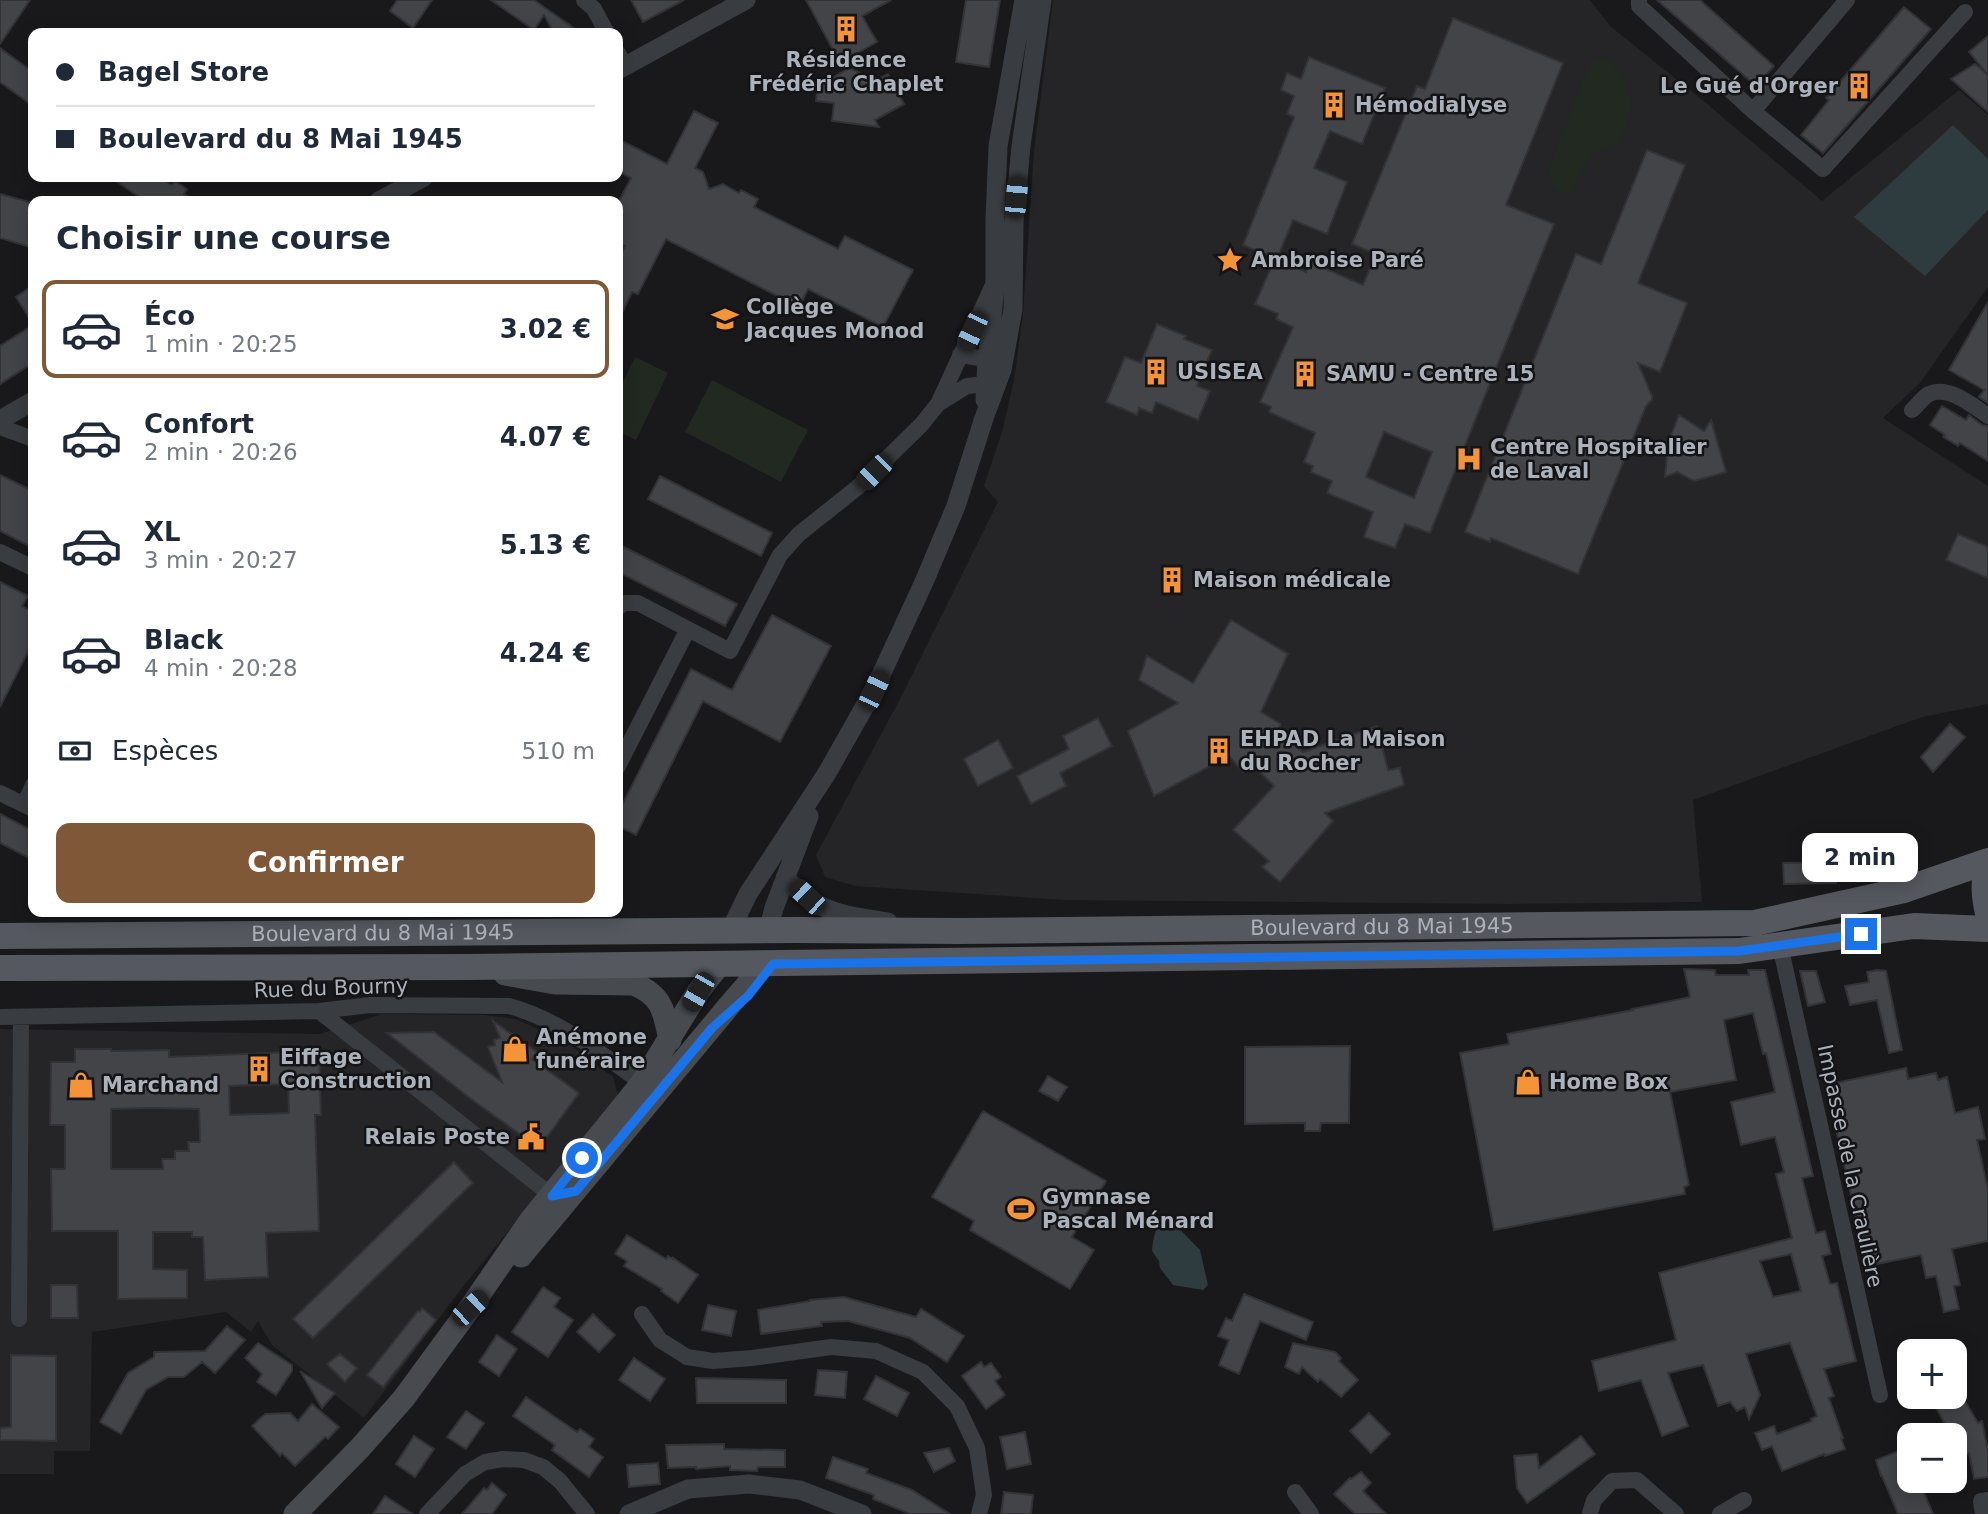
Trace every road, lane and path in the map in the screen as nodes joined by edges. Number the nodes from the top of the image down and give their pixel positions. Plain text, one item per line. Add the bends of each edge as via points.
1 (584, 0) edge
2 (746, 0) edge
3 (1024, 0) edge
4 (1042, 0) edge
5 (1639, 0) edge
6 (1847, 0) edge
7 (1965, 12) dead end
8 (604, 28) edge
9 (623, 62) edge
10 (1753, 111) junction
11 (415, 182) edge
12 (388, 196) edge
13 (995, 282) junction
14 (960, 355) junction
15 (994, 364) junction
16 (985, 384) junction
17 (938, 404) junction
18 (28, 409) edge
19 (1912, 410) dead end
20 (1988, 416) edge
21 (984, 418) junction
22 (0, 420) edge
23 (0, 427) edge
24 (28, 437) edge
25 (0, 552) edge
26 (28, 566) edge
27 (623, 604) edge
28 (688, 629) junction
29 (623, 756) edge
30 (827, 772) junction
31 (0, 793) edge
32 (28, 807) edge
33 (1988, 863) edge
34 (785, 878) junction
35 (1988, 913) edge
36 (1988, 929) edge
37 (929, 931) junction
38 (960, 931) junction
39 (0, 936) edge
40 (1780, 945) junction
41 (725, 947) junction
42 (766, 951) junction
43 (467, 967) junction
44 (0, 968) edge
45 (319, 1011) junction
46 (0, 1017) edge
47 (21, 1017) junction
48 (712, 1028) junction
49 (670, 1040) junction
50 (642, 1083) junction
51 (576, 1191) junction
52 (552, 1196) junction
53 (470, 1308) junction
54 (642, 1314) dead end
55 (19, 1319) dead end
56 (1880, 1395) dead end
57 (1295, 1492) dead end
58 (1744, 1500) dead end
59 (1988, 1500) edge
60 (1590, 1513) edge
61 (295, 1514) edge
62 (427, 1514) edge
63 (587, 1514) edge
64 (629, 1514) edge
65 (862, 1514) edge
66 (979, 1514) edge
67 (1311, 1514) edge
68 (1676, 1514) edge
69 (1720, 1514) edge
70 (1983, 1514) edge

1 - 8 street
2 - 9 street
3 - 13 street via 998,146
4 - 15 street via 1021,146 1013,309
5 - 10 street via 1639,6
6 - 10 street
7 - 10 street via 1823,169
11 - 12 street
13 - 14 street
13 - 15 street
14 - 15 street
14 - 17 street
15 - 16 street
15 - 21 street
16 - 17 street via 967,386
16 - 21 street
17 - 28 street via 858,488 799,534 780,555 730,651
18 - 22 street
19 - 20 street via 1929,394 1940,392 1954,394
21 - 30 street via 956,506 924,582 874,690
23 - 24 street
25 - 26 street
27 - 28 street via 638,603
28 - 29 street
30 - 34 street
30 - 41 street via 748,894
31 - 32 street
33 - 35 main road via 1984,877
33 - 38 main road, Boulevard du 8 Mai 1945 via 1904,890 1755,923
34 - 37 street via 821,906
34 - 42 street
36 - 40 main road, Boulevard du 8 Mai 1945 via 1914,926
37 - 38 main road, Boulevard du 8 Mai 1945
37 - 42 main road, Boulevard du 8 Mai 1945
38 - 42 main road via 930,947
39 - 41 main road, Boulevard du 8 Mai 1945
40 - 42 main road, Boulevard du 8 Mai 1945 via 1739,951
40 - 56 street, Impasse de la Craulière
41 - 42 main road, Boulevard du 8 Mai 1945
41 - 43 main road, Boulevard du 8 Mai 1945 via 518,953
41 - 48 main road via 725,987
41 - 49 main road
42 - 48 main road via 747,985
43 - 44 main road, Boulevard du 8 Mai 1945
43 - 49 main road via 555,983 634,984 661,1005
45 - 47 street, Rue du Bourny
45 - 50 street, Rue du Bourny via 370,1005 509,1006 558,1024
45 - 52 street
46 - 47 street, Rue du Bourny
47 - 55 street
48 - 51 main road
49 - 50 main road
50 - 52 main road
51 - 52 street
51 - 53 main road
52 - 53 main road
53 - 61 main road via 404,1398
54 - 66 street via 660,1340 687,1357 713,1361 831,1347 876,1351 923,1372 957,1406 977,1448 984,1495
57 - 67 street
58 - 69 street
59 - 70 street via 1981,1501
60 - 68 street via 1594,1500 1612,1481 1637,1480
62 - 63 street via 465,1474 485,1462 503,1459 542,1467
64 - 65 street via 688,1489 749,1483 800,1490

